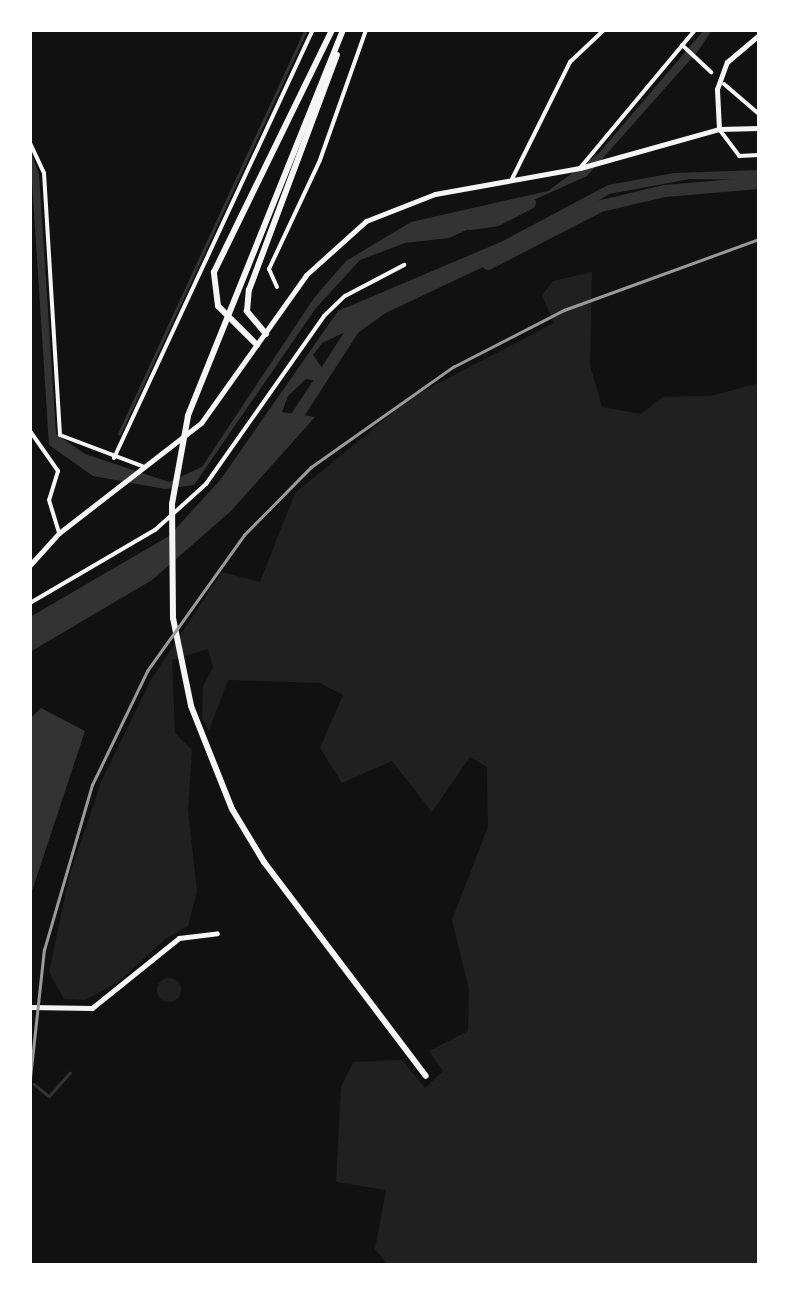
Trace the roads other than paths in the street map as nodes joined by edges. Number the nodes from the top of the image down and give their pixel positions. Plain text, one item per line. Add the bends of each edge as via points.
1 (312, 30) edge
2 (332, 30) edge
3 (344, 30) edge
4 (366, 30) edge
5 (604, 30) edge
6 (695, 30) edge
7 (759, 35) edge
8 (684, 46) junction
9 (711, 72) dead end
10 (724, 84) dead end
11 (759, 114) edge
12 (759, 128) edge
13 (719, 129) junction
14 (30, 143) edge
15 (759, 155) edge
16 (580, 168) junction
17 (512, 179) junction
18 (404, 265) dead end
19 (277, 287) dead end
20 (266, 334) junction
21 (256, 345) junction
22 (30, 431) edge
23 (114, 458) junction
24 (142, 469) junction
25 (60, 532) junction
26 (30, 564) edge
27 (30, 602) edge
28 (217, 933) dead end
29 (30, 1007) edge
30 (426, 1076) dead end

1 - 23 street
2 - 21 highway via 214,272 218,306
3 - 20 highway via 248,290 247,312
3 - 30 highway via 204,368 178,462 170,547 180,660 207,756 232,808 264,862
4 - 19 street via 320,160 269,270
5 - 17 street via 570,62
6 - 8 street
7 - 13 main road via 726,62 717,89
8 - 9 street
8 - 16 street
10 - 11 street
12 - 13 main road
13 - 15 street via 739,156
13 - 16 main road
14 - 23 street via 44,173 60,435
16 - 17 main road
17 - 20 main road via 435,194 366,221 306,275
18 - 27 street via 324,316 206,484 156,530
20 - 21 main road
21 - 24 main road via 201,423
22 - 25 street via 58,471 49,500
23 - 24 street
24 - 25 main road
25 - 26 main road
28 - 29 main road via 179,938 105,1003 64,1011

